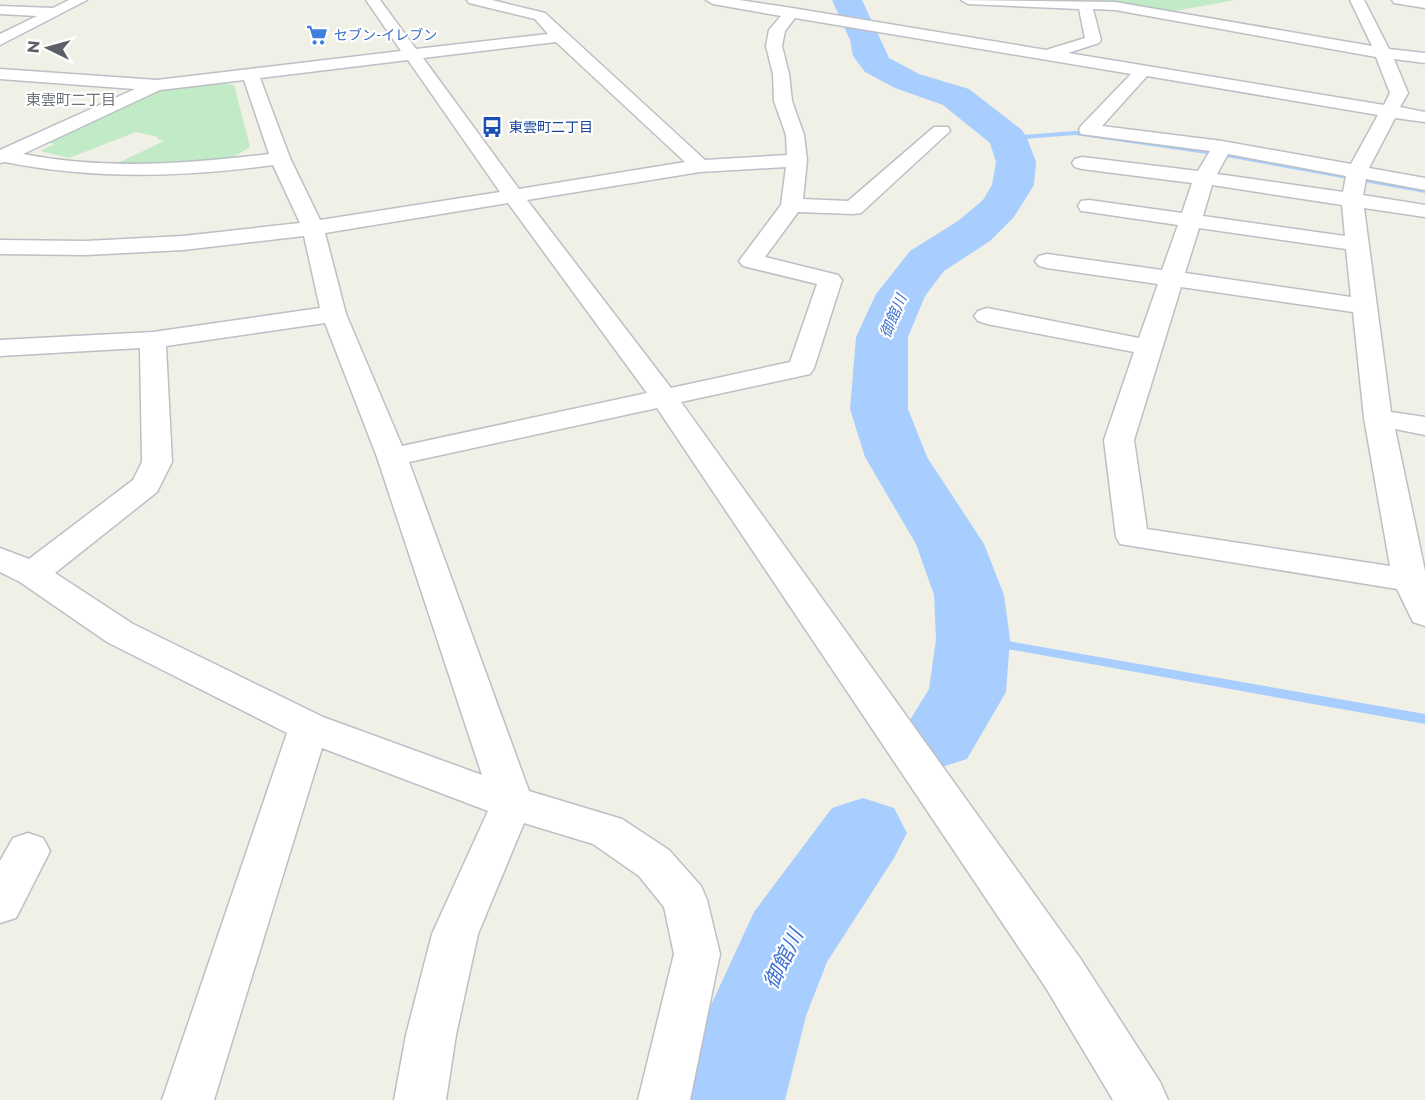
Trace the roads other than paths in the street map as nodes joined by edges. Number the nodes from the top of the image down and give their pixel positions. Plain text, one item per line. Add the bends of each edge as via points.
1 (80, 0) edge
2 (373, 0) edge
3 (474, 0) edge
4 (713, 0) edge
5 (968, 0) edge
6 (1357, 0) edge
7 (1399, 0) edge
8 (1084, 3) edge
9 (1425, 4) edge
10 (0, 10) edge
11 (57, 12) junction
12 (792, 12) junction
13 (560, 37) junction
14 (0, 40) edge
15 (1383, 53) junction
16 (414, 54) junction
17 (1048, 54) junction
18 (1425, 58) edge
19 (1142, 72) junction
20 (250, 73) junction
21 (0, 74) edge
22 (157, 85) junction
23 (1390, 111) junction
24 (1425, 117) edge
25 (941, 131) dead end
26 (1222, 147) junction
27 (1, 156) edge
28 (279, 158) junction
29 (797, 160) junction
30 (1082, 164) dead end
31 (700, 166) junction
32 (1357, 172) junction
33 (1204, 178) junction
34 (1425, 184) edge
35 (514, 196) junction
36 (1352, 200) junction
37 (792, 205) junction
38 (1089, 206) dead end
39 (1425, 211) edge
40 (1189, 221) junction
41 (313, 228) junction
42 (1356, 244) junction
43 (0, 247) edge
44 (1047, 261) dead end
45 (1172, 278) junction
46 (1365, 306) junction
47 (334, 314) junction
48 (987, 316) dead end
49 (153, 340) junction
50 (1148, 347) junction
51 (0, 348) edge
52 (665, 399) junction
53 (1378, 418) junction
54 (1425, 426) edge
55 (392, 457) junction
56 (16, 567) edge
57 (1410, 580) junction
58 (1425, 614) edge
59 (309, 727) junction
60 (512, 802) junction
61 (28, 851) dead end
62 (0, 904) edge
63 (188, 1100) edge
64 (420, 1100) edge
65 (664, 1100) edge
66 (1142, 1100) edge

1 - 11 street
2 - 16 street
3 - 13 street via 540,16
4 - 12 street
5 - 8 street
6 - 15 street
7 - 9 street
8 - 15 street
8 - 17 street via 1093,40
10 - 11 street
11 - 14 street
12 - 17 street
12 - 29 street via 777,30 774,46
13 - 16 street
13 - 31 street
15 - 18 street
15 - 23 street via 1399,93
16 - 20 street
16 - 35 street
17 - 19 street
19 - 23 street
19 - 26 street via 1088,130
20 - 22 street
20 - 28 street
21 - 22 street
22 - 27 street
23 - 24 street
23 - 32 street
25 - 37 street via 852,208
26 - 32 street
26 - 33 street
27 - 28 street via 101,170 188,168
28 - 41 street
29 - 31 street
29 - 37 street
30 - 33 street
31 - 35 street
32 - 34 street
32 - 36 street
33 - 36 street
33 - 40 street
35 - 41 street
35 - 52 street
36 - 39 street
36 - 42 street
37 - 52 street via 750,261 830,280 801,368
38 - 40 street
40 - 42 street
40 - 45 street
41 - 43 street via 129,248
41 - 47 street
42 - 46 street
44 - 45 street
45 - 46 street
45 - 50 street
46 - 53 street
47 - 49 street
47 - 55 street
48 - 50 street
49 - 51 street
49 - 56 street via 157,462 146,485
50 - 57 street via 1119,440 1132,537
52 - 55 street
52 - 66 street via 1063,973
53 - 54 street
53 - 57 street
55 - 60 street
56 - 59 street via 120,633
57 - 58 street
59 - 60 street
59 - 63 street
60 - 64 street via 455,934
60 - 65 street via 607,831 654,863 684,900 697,954
61 - 62 street

